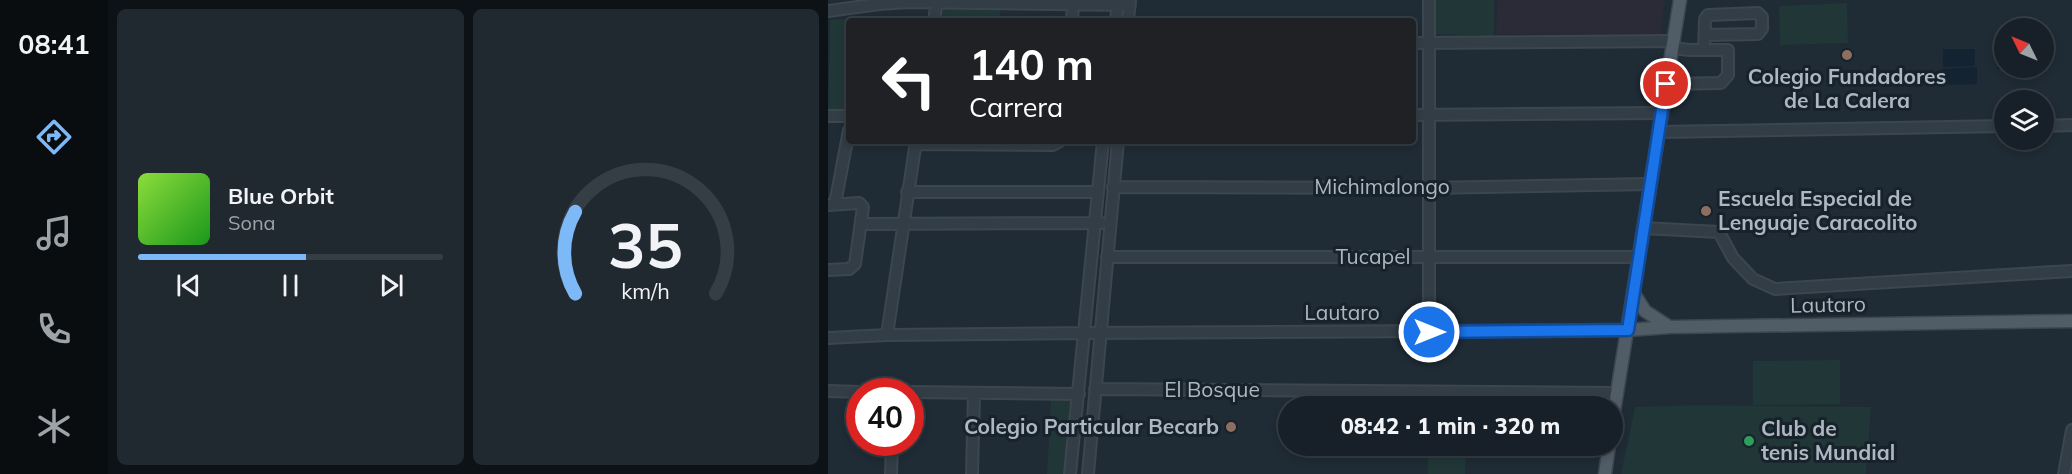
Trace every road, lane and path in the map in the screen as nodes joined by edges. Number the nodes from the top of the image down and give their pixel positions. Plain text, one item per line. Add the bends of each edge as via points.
1 (1429, 0) edge
2 (1680, 0) edge
3 (936, 2) edge
4 (1118, 2) edge
5 (1130, 2) edge
6 (1073, 3) junction
7 (828, 11) edge
8 (934, 18) edge
9 (1072, 18) edge
10 (1116, 18) edge
11 (1128, 18) edge
12 (1727, 34) junction
13 (1705, 35) junction
14 (1429, 42) junction
15 (1416, 43) edge
16 (1672, 44) junction
17 (1704, 50) junction
18 (1728, 50) junction
19 (1666, 84) junction
20 (1662, 113) junction
21 (1416, 115) edge
22 (1428, 115) junction
23 (828, 116) edge
24 (846, 116) edge
25 (2072, 125) edge
26 (1994, 126) edge
27 (2054, 126) edge
28 (1659, 132) junction
29 (846, 143) edge
30 (915, 144) edge
31 (1007, 144) edge
32 (1055, 144) edge
33 (1103, 144) edge
34 (1118, 144) edge
35 (1650, 184) junction
36 (1113, 188) junction
37 (1429, 188) junction
38 (907, 192) junction
39 (1098, 192) junction
40 (832, 205) edge
41 (1095, 223) junction
42 (861, 224) junction
43 (1110, 224) junction
44 (903, 225) junction
45 (1643, 228) junction
46 (1107, 257) junction
47 (1430, 257) junction
48 (1639, 257) junction
49 (828, 270) edge
50 (2071, 271) edge
51 (1633, 292) junction
52 (2072, 321) edge
53 (1670, 327) junction
54 (1628, 330) junction
55 (1429, 332) junction
56 (1086, 333) junction
57 (1100, 334) junction
58 (887, 335) junction
59 (828, 339) edge
60 (1095, 389) junction
61 (828, 392) edge
62 (846, 392) edge
63 (924, 392) edge
64 (974, 393) junction
65 (1617, 393) junction
66 (1079, 394) junction
67 (1617, 396) edge
68 (2072, 430) edge
69 (892, 456) edge
70 (1608, 456) edge
71 (891, 474) edge
72 (972, 474) edge
73 (1070, 474) edge
74 (1088, 474) edge
75 (1605, 474) edge
76 (2064, 474) edge

1 - 14 street
2 - 16 main road
3 - 6 street
3 - 7 street
3 - 8 street
4 - 5 street
4 - 6 street
4 - 10 street
5 - 11 street
6 - 9 street
12 - 13 street
12 - 13 street via 1758,34 1762,28 1760,14 1708,15
12 - 18 street
13 - 17 street
14 - 15 street
14 - 16 street
14 - 22 street
16 - 17 street
16 - 19 main road
17 - 18 street
18 - 19 street via 1728,75 1721,83
19 - 20 main road
20 - 22 street
20 - 28 main road
21 - 22 street
22 - 37 street
23 - 24 street
25 - 27 street
26 - 28 street
28 - 35 main road
29 - 40 street
30 - 38 street
31 - 32 street
33 - 39 street
34 - 36 street
35 - 37 street, Michimalongo
35 - 45 main road
36 - 37 street, Michimalongo
36 - 43 street
37 - 47 street
38 - 39 street
38 - 44 street
39 - 41 street
40 - 42 street via 862,204
41 - 43 street
41 - 44 street
41 - 56 street
42 - 44 street
42 - 49 street via 853,268
43 - 46 street
44 - 58 street
45 - 48 main road
45 - 50 street via 1719,232 1732,258 1753,279 1775,288
46 - 47 street, Tucapel
46 - 57 street
47 - 48 street, Tucapel
47 - 55 street
48 - 51 main road
51 - 53 main road via 1645,311
51 - 54 main road
52 - 53 main road, Lautaro
53 - 54 main road, Lautaro
54 - 55 street, Lautaro
54 - 65 main road
55 - 57 street, Lautaro
56 - 57 street, Lautaro
56 - 58 street, Lautaro
56 - 66 street
57 - 60 street
58 - 59 street, Lautaro
60 - 65 street, El Bosque
60 - 74 street
61 - 62 street
63 - 64 street
64 - 66 street
64 - 72 street
65 - 67 main road
66 - 73 street
68 - 76 street
69 - 71 street
70 - 75 main road

